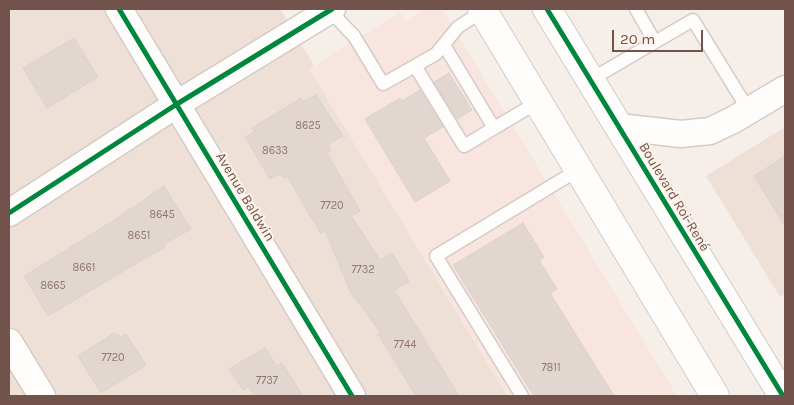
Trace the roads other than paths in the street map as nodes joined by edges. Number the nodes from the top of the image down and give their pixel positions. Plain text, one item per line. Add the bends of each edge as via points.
1 (119, 9) edge
2 (330, 9) edge
3 (547, 9) edge
4 (636, 9) edge
5 (482, 10) edge
6 (655, 42) junction
7 (444, 45) junction
8 (414, 66) junction
9 (590, 80) junction
10 (785, 89) edge
11 (538, 102) junction
12 (177, 104) junction
13 (749, 111) junction
14 (619, 127) junction
15 (494, 128) junction
16 (578, 170) junction
17 (9, 213) edge
18 (9, 342) edge
19 (42, 396) edge
20 (352, 396) edge
21 (522, 396) edge
22 (715, 396) edge
23 (783, 396) edge

1 - 12 street, Avenue Baldwin
2 - 8 lane via 354,36 383,84
2 - 12 street
3 - 9 street, Boulevard Roi-René
4 - 6 lane
5 - 7 lane via 458,27
5 - 11 street
6 - 9 lane
6 - 13 lane via 693,20
7 - 8 lane via 436,54
7 - 15 lane
8 - 15 lane via 464,146
9 - 14 street, Boulevard Roi-René
10 - 13 street
11 - 15 lane
11 - 16 street
12 - 17 street
12 - 20 street, Avenue Baldwin
13 - 14 street via 720,128 703,132 681,134
14 - 23 street, Boulevard Roi-René
16 - 21 lane via 436,256
16 - 22 street
18 - 19 street

